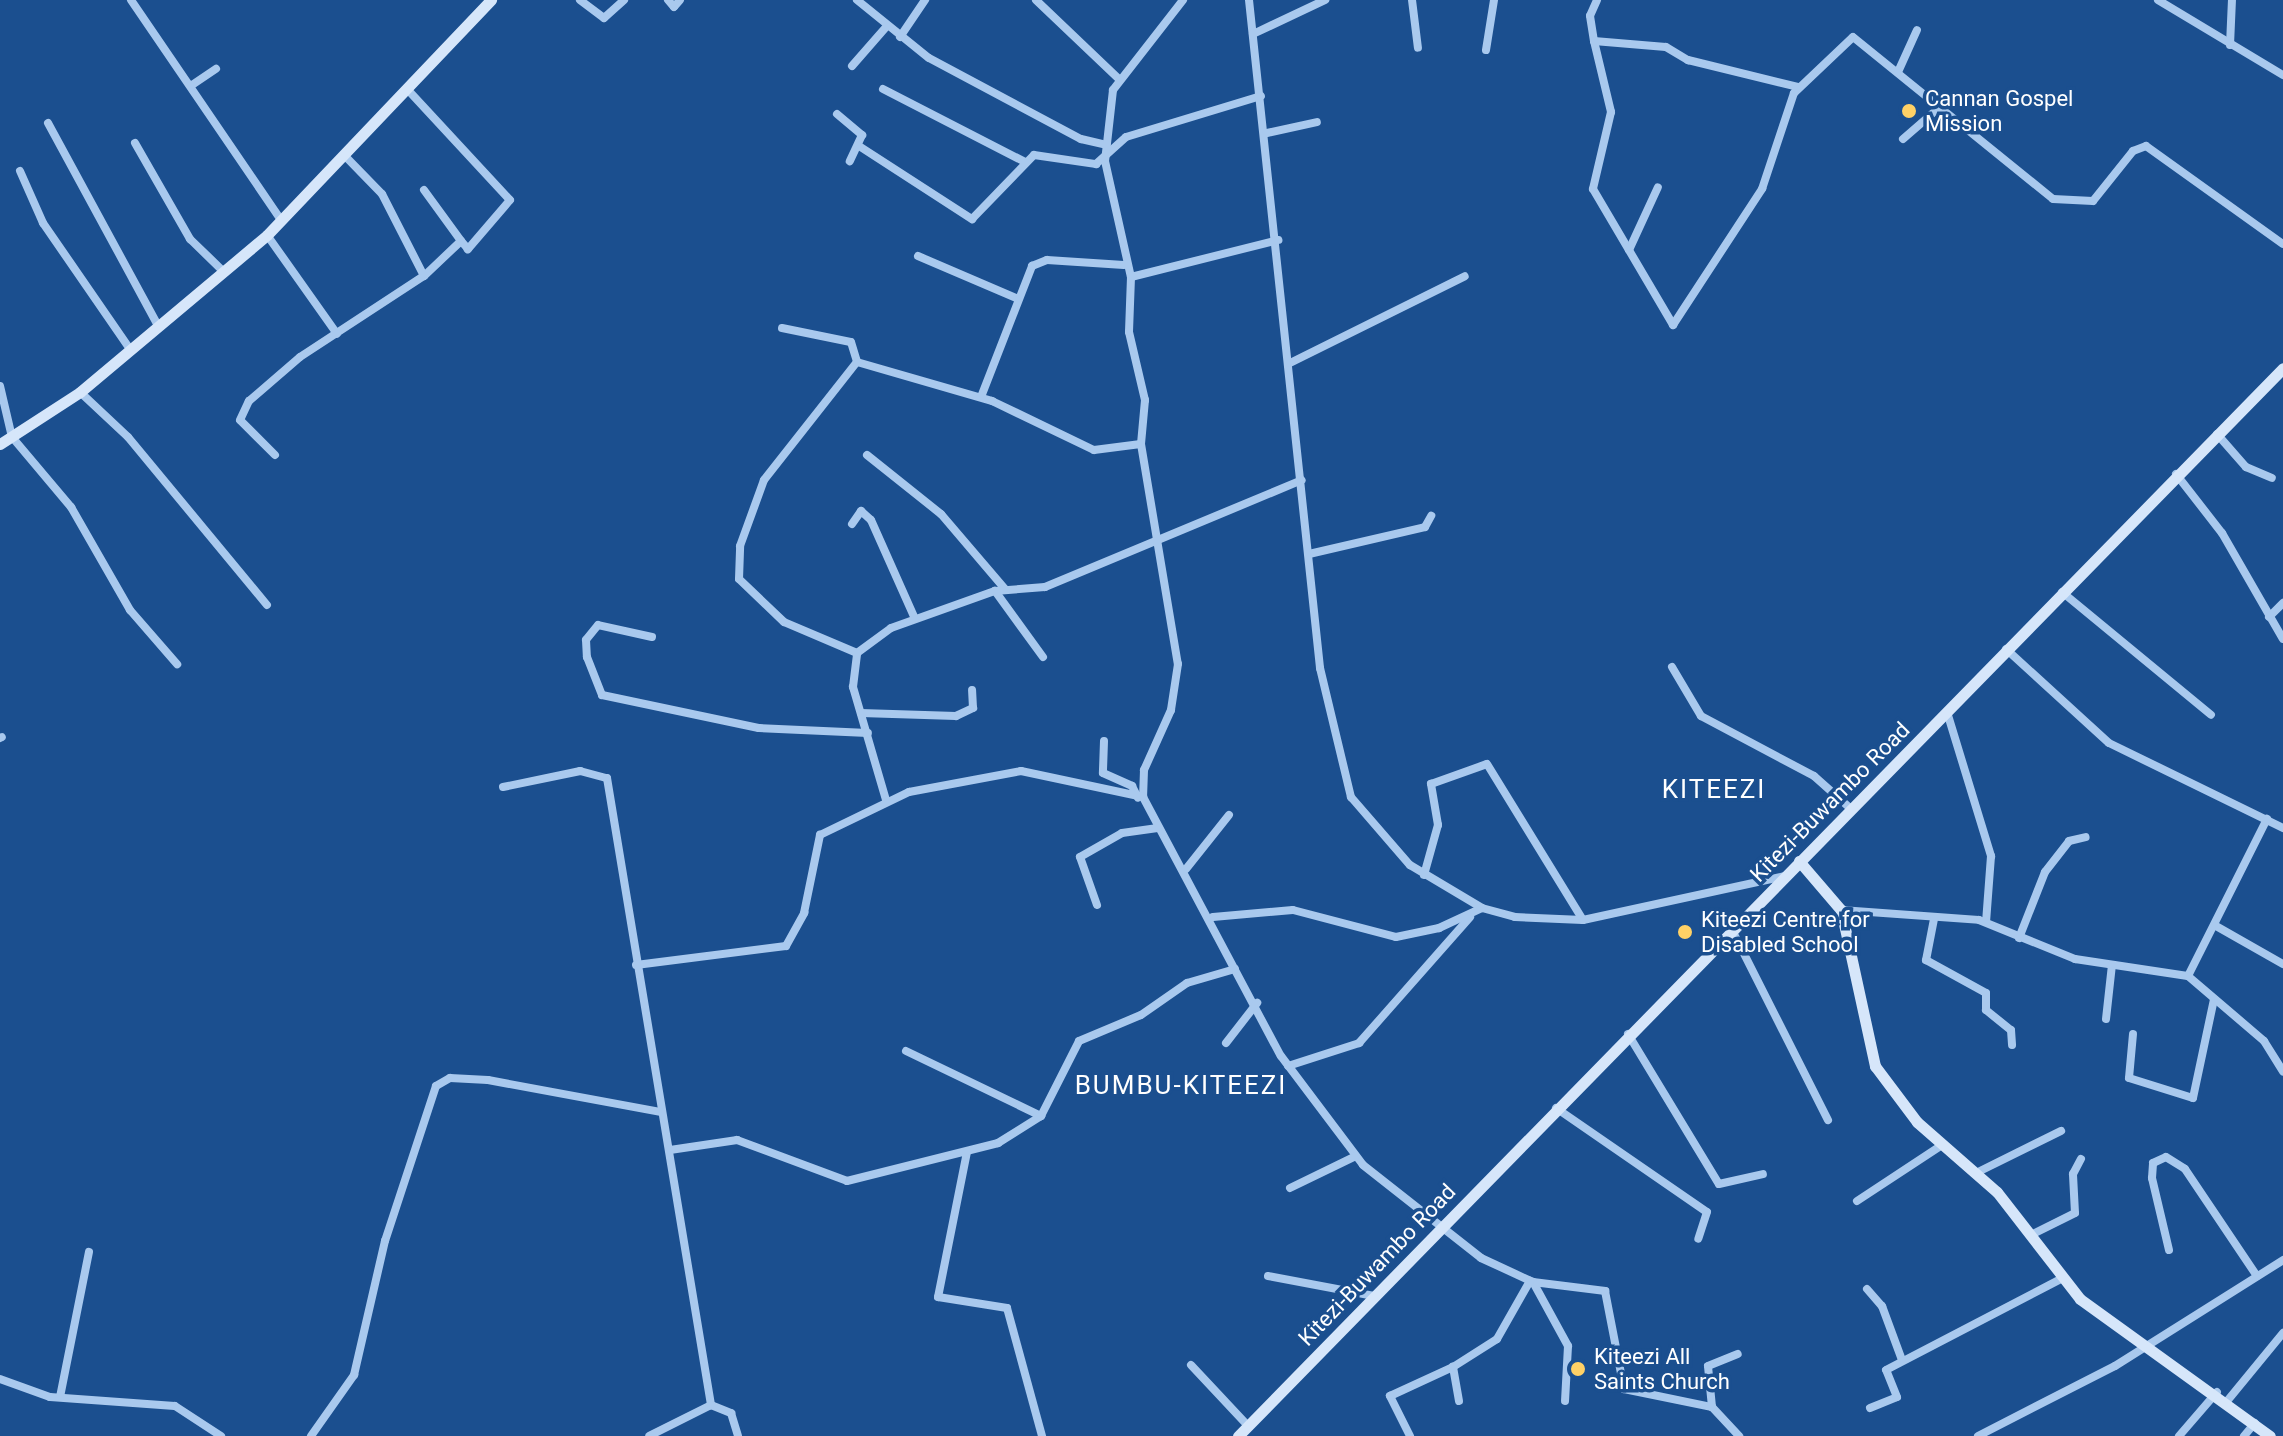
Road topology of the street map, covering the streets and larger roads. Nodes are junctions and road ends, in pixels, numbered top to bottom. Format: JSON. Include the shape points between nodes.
{"nodes":[{"id":1,"x":131,"y":0,"type":"edge"},
{"id":2,"x":491,"y":0,"type":"edge"},
{"id":3,"x":580,"y":0,"type":"edge"},
{"id":4,"x":624,"y":0,"type":"edge"},
{"id":5,"x":668,"y":0,"type":"edge"},
{"id":6,"x":680,"y":0,"type":"edge"},
{"id":7,"x":857,"y":0,"type":"edge"},
{"id":8,"x":925,"y":0,"type":"edge"},
{"id":9,"x":1036,"y":0,"type":"edge"},
{"id":10,"x":1183,"y":0,"type":"edge"},
{"id":11,"x":1249,"y":0,"type":"edge"},
{"id":12,"x":1325,"y":0,"type":"edge"},
{"id":13,"x":1412,"y":0,"type":"edge"},
{"id":14,"x":1494,"y":0,"type":"edge"},
{"id":15,"x":1597,"y":0,"type":"edge"},
{"id":16,"x":2158,"y":0,"type":"edge"},
{"id":17,"x":2232,"y":0,"type":"edge"},
{"id":18,"x":886,"y":27,"type":"junction"},
{"id":19,"x":1917,"y":30,"type":"dead end"},
{"id":20,"x":1253,"y":34,"type":"junction"},
{"id":21,"x":900,"y":37,"type":"junction"},
{"id":22,"x":1594,"y":41,"type":"junction"},
{"id":23,"x":2230,"y":45,"type":"junction"},
{"id":24,"x":1418,"y":48,"type":"dead end"},
{"id":25,"x":1486,"y":50,"type":"dead end"},
{"id":26,"x":852,"y":66,"type":"dead end"},
{"id":27,"x":216,"y":69,"type":"dead end"},
{"id":28,"x":1898,"y":72,"type":"junction"},
{"id":29,"x":2283,"y":75,"type":"edge"},
{"id":30,"x":1119,"y":79,"type":"junction"},
{"id":31,"x":192,"y":85,"type":"junction"},
{"id":32,"x":1798,"y":87,"type":"junction"},
{"id":33,"x":883,"y":89,"type":"dead end"},
{"id":34,"x":408,"y":90,"type":"junction"},
{"id":35,"x":1261,"y":96,"type":"junction"},
{"id":36,"x":1941,"y":106,"type":"junction"},
{"id":37,"x":837,"y":114,"type":"dead end"},
{"id":38,"x":1317,"y":122,"type":"dead end"},
{"id":39,"x":48,"y":123,"type":"dead end"},
{"id":40,"x":1267,"y":133,"type":"junction"},
{"id":41,"x":1903,"y":139,"type":"dead end"},
{"id":42,"x":135,"y":143,"type":"dead end"},
{"id":43,"x":1106,"y":145,"type":"junction"},
{"id":44,"x":859,"y":146,"type":"junction"},
{"id":45,"x":346,"y":157,"type":"junction"},
{"id":46,"x":850,"y":161,"type":"dead end"},
{"id":47,"x":1105,"y":161,"type":"junction"},
{"id":48,"x":1025,"y":162,"type":"junction"},
{"id":49,"x":20,"y":171,"type":"dead end"},
{"id":50,"x":1658,"y":187,"type":"dead end"},
{"id":51,"x":424,"y":190,"type":"dead end"},
{"id":52,"x":282,"y":221,"type":"junction"},
{"id":53,"x":267,"y":235,"type":"junction"},
{"id":54,"x":1278,"y":240,"type":"junction"},
{"id":55,"x":461,"y":241,"type":"junction"},
{"id":56,"x":2283,"y":244,"type":"edge"},
{"id":57,"x":1629,"y":250,"type":"junction"},
{"id":58,"x":918,"y":256,"type":"dead end"},
{"id":59,"x":1124,"y":265,"type":"junction"},
{"id":60,"x":223,"y":271,"type":"junction"},
{"id":61,"x":424,"y":276,"type":"junction"},
{"id":62,"x":1465,"y":276,"type":"dead end"},
{"id":63,"x":1131,"y":277,"type":"junction"},
{"id":64,"x":1016,"y":298,"type":"junction"},
{"id":65,"x":158,"y":326,"type":"junction"},
{"id":66,"x":782,"y":328,"type":"dead end"},
{"id":67,"x":337,"y":334,"type":"junction"},
{"id":68,"x":130,"y":349,"type":"junction"},
{"id":69,"x":857,"y":362,"type":"junction"},
{"id":70,"x":1290,"y":363,"type":"junction"},
{"id":71,"x":2283,"y":368,"type":"edge"},
{"id":72,"x":0,"y":386,"type":"edge"},
{"id":73,"x":80,"y":392,"type":"junction"},
{"id":74,"x":981,"y":397,"type":"junction"},
{"id":75,"x":2217,"y":434,"type":"junction"},
{"id":76,"x":12,"y":437,"type":"junction"},
{"id":77,"x":0,"y":444,"type":"edge"},
{"id":78,"x":1141,"y":444,"type":"junction"},
{"id":79,"x":275,"y":455,"type":"dead end"},
{"id":80,"x":867,"y":455,"type":"dead end"},
{"id":81,"x":2176,"y":474,"type":"junction"},
{"id":82,"x":2272,"y":478,"type":"dead end"},
{"id":83,"x":1302,"y":480,"type":"junction"},
{"id":84,"x":1431,"y":516,"type":"dead end"},
{"id":85,"x":852,"y":524,"type":"dead end"},
{"id":86,"x":1161,"y":540,"type":"junction"},
{"id":87,"x":1309,"y":554,"type":"junction"},
{"id":88,"x":1005,"y":589,"type":"junction"},
{"id":89,"x":995,"y":591,"type":"junction"},
{"id":90,"x":2062,"y":592,"type":"junction"},
{"id":91,"x":2283,"y":603,"type":"edge"},
{"id":92,"x":267,"y":605,"type":"dead end"},
{"id":93,"x":2269,"y":617,"type":"junction"},
{"id":94,"x":915,"y":619,"type":"junction"},
{"id":95,"x":652,"y":637,"type":"dead end"},
{"id":96,"x":2283,"y":639,"type":"edge"},
{"id":97,"x":2006,"y":649,"type":"junction"},
{"id":98,"x":857,"y":653,"type":"junction"},
{"id":99,"x":1043,"y":657,"type":"dead end"},
{"id":100,"x":177,"y":664,"type":"dead end"},
{"id":101,"x":1672,"y":667,"type":"dead end"},
{"id":102,"x":972,"y":690,"type":"dead end"},
{"id":103,"x":1947,"y":712,"type":"junction"},
{"id":104,"x":861,"y":713,"type":"junction"},
{"id":105,"x":2211,"y":715,"type":"dead end"},
{"id":106,"x":868,"y":733,"type":"junction"},
{"id":107,"x":1104,"y":741,"type":"dead end"},
{"id":108,"x":503,"y":787,"type":"dead end"},
{"id":109,"x":1140,"y":798,"type":"junction"},
{"id":110,"x":886,"y":800,"type":"junction"},
{"id":111,"x":1851,"y":809,"type":"junction"},
{"id":112,"x":1229,"y":815,"type":"dead end"},
{"id":113,"x":2267,"y":819,"type":"junction"},
{"id":114,"x":1158,"y":828,"type":"junction"},
{"id":115,"x":2283,"y":828,"type":"edge"},
{"id":116,"x":2086,"y":837,"type":"dead end"},
{"id":117,"x":1799,"y":861,"type":"junction"},
{"id":118,"x":1186,"y":869,"type":"junction"},
{"id":119,"x":1424,"y":875,"type":"junction"},
{"id":120,"x":1785,"y":876,"type":"junction"},
{"id":121,"x":1097,"y":905,"type":"dead end"},
{"id":122,"x":1478,"y":910,"type":"junction"},
{"id":123,"x":1841,"y":910,"type":"junction"},
{"id":124,"x":1213,"y":917,"type":"junction"},
{"id":125,"x":1934,"y":919,"type":"junction"},
{"id":126,"x":1583,"y":920,"type":"junction"},
{"id":127,"x":1986,"y":922,"type":"junction"},
{"id":128,"x":2216,"y":926,"type":"junction"},
{"id":129,"x":1732,"y":930,"type":"junction"},
{"id":130,"x":2019,"y":938,"type":"junction"},
{"id":131,"x":2283,"y":964,"type":"edge"},
{"id":132,"x":636,"y":965,"type":"junction"},
{"id":133,"x":2112,"y":965,"type":"junction"},
{"id":134,"x":1235,"y":969,"type":"junction"},
{"id":135,"x":2188,"y":976,"type":"junction"},
{"id":136,"x":2214,"y":999,"type":"junction"},
{"id":137,"x":1257,"y":1003,"type":"junction"},
{"id":138,"x":2106,"y":1019,"type":"dead end"},
{"id":139,"x":1628,"y":1034,"type":"junction"},
{"id":140,"x":2133,"y":1034,"type":"dead end"},
{"id":141,"x":1226,"y":1043,"type":"dead end"},
{"id":142,"x":2012,"y":1045,"type":"dead end"},
{"id":143,"x":906,"y":1051,"type":"dead end"},
{"id":144,"x":1288,"y":1066,"type":"junction"},
{"id":145,"x":2283,"y":1071,"type":"edge"},
{"id":146,"x":1555,"y":1108,"type":"junction"},
{"id":147,"x":660,"y":1112,"type":"junction"},
{"id":148,"x":1041,"y":1116,"type":"junction"},
{"id":149,"x":1828,"y":1120,"type":"dead end"},
{"id":150,"x":2061,"y":1131,"type":"dead end"},
{"id":151,"x":1939,"y":1147,"type":"junction"},
{"id":152,"x":670,"y":1150,"type":"junction"},
{"id":153,"x":967,"y":1152,"type":"junction"},
{"id":154,"x":1356,"y":1156,"type":"junction"},
{"id":155,"x":2081,"y":1159,"type":"dead end"},
{"id":156,"x":1976,"y":1173,"type":"junction"},
{"id":157,"x":1763,"y":1174,"type":"dead end"},
{"id":158,"x":1290,"y":1188,"type":"dead end"},
{"id":159,"x":1857,"y":1201,"type":"dead end"},
{"id":160,"x":1443,"y":1227,"type":"junction"},
{"id":161,"x":2031,"y":1235,"type":"junction"},
{"id":162,"x":1698,"y":1239,"type":"dead end"},
{"id":163,"x":2169,"y":1250,"type":"dead end"},
{"id":164,"x":89,"y":1252,"type":"dead end"},
{"id":165,"x":2283,"y":1260,"type":"edge"},
{"id":166,"x":1268,"y":1276,"type":"dead end"},
{"id":167,"x":2257,"y":1276,"type":"junction"},
{"id":168,"x":2063,"y":1278,"type":"junction"},
{"id":169,"x":1532,"y":1281,"type":"junction"},
{"id":170,"x":1867,"y":1289,"type":"dead end"},
{"id":171,"x":1374,"y":1296,"type":"junction"},
{"id":172,"x":2283,"y":1333,"type":"edge"},
{"id":173,"x":2150,"y":1345,"type":"junction"},
{"id":174,"x":1738,"y":1354,"type":"dead end"},
{"id":175,"x":1902,"y":1360,"type":"junction"},
{"id":176,"x":1191,"y":1365,"type":"dead end"},
{"id":177,"x":1453,"y":1367,"type":"junction"},
{"id":178,"x":0,"y":1379,"type":"edge"},
{"id":179,"x":2217,"y":1392,"type":"junction"},
{"id":180,"x":60,"y":1397,"type":"junction"},
{"id":181,"x":2228,"y":1400,"type":"junction"},
{"id":182,"x":1459,"y":1401,"type":"dead end"},
{"id":183,"x":1565,"y":1401,"type":"dead end"},
{"id":184,"x":711,"y":1405,"type":"junction"},
{"id":185,"x":1712,"y":1407,"type":"junction"},
{"id":186,"x":1870,"y":1408,"type":"dead end"},
{"id":187,"x":2255,"y":1423,"type":"junction"},
{"id":188,"x":1249,"y":1427,"type":"junction"},
{"id":189,"x":221,"y":1436,"type":"edge"},
{"id":190,"x":311,"y":1436,"type":"edge"},
{"id":191,"x":649,"y":1436,"type":"edge"},
{"id":192,"x":738,"y":1436,"type":"edge"},
{"id":193,"x":1042,"y":1436,"type":"edge"},
{"id":194,"x":1238,"y":1436,"type":"edge"},
{"id":195,"x":1410,"y":1436,"type":"edge"},
{"id":196,"x":1739,"y":1436,"type":"edge"},
{"id":197,"x":1978,"y":1436,"type":"edge"},
{"id":198,"x":2179,"y":1436,"type":"edge"},
{"id":199,"x":2244,"y":1436,"type":"edge"},
{"id":200,"x":2270,"y":1436,"type":"edge"}],
"edges":[{"from":1,"to":31,"type":"street"},
{"from":2,"to":34,"type":"street"},
{"from":3,"to":4,"type":"street","via":[[604,18]]},
{"from":5,"to":6,"type":"street","via":[[674,7]]},
{"from":7,"to":18,"type":"street"},
{"from":8,"to":21,"type":"street"},
{"from":9,"to":30,"type":"street"},
{"from":10,"to":30,"type":"street"},
{"from":11,"to":20,"type":"street"},
{"from":12,"to":20,"type":"street"},
{"from":13,"to":24,"type":"street"},
{"from":14,"to":25,"type":"street"},
{"from":15,"to":22,"type":"street","via":[[1590,16]]},
{"from":16,"to":23,"type":"street"},
{"from":17,"to":23,"type":"street"},
{"from":18,"to":21,"type":"street"},
{"from":18,"to":26,"type":"street"},
{"from":19,"to":28,"type":"street"},
{"from":20,"to":35,"type":"street"},
{"from":21,"to":43,"type":"street","via":[[1069,133]]},
{"from":22,"to":32,"type":"street","via":[[1666,47],[1688,60]]},
{"from":22,"to":57,"type":"street","via":[[1611,112],[1593,189]]},
{"from":23,"to":29,"type":"street"},
{"from":27,"to":31,"type":"street"},
{"from":28,"to":32,"type":"street","via":[[1849,37]]},
{"from":28,"to":36,"type":"street"},
{"from":30,"to":43,"type":"street"},
{"from":31,"to":52,"type":"street"},
{"from":32,"to":57,"type":"street","via":[[1762,189],[1673,325]]},
{"from":33,"to":48,"type":"street"},
{"from":34,"to":45,"type":"street"},
{"from":34,"to":55,"type":"street","via":[[510,200],[468,249]]},
{"from":35,"to":40,"type":"street"},
{"from":35,"to":47,"type":"street","via":[[1126,137]]},
{"from":36,"to":41,"type":"street"},
{"from":36,"to":56,"type":"street","via":[[2053,199],[2093,201],[2133,151],[2146,146]]},
{"from":37,"to":44,"type":"street","via":[[860,131]]},
{"from":38,"to":40,"type":"street"},
{"from":39,"to":65,"type":"street"},
{"from":40,"to":54,"type":"street"},
{"from":42,"to":60,"type":"street","via":[[190,239]]},
{"from":43,"to":47,"type":"street"},
{"from":44,"to":46,"type":"street"},
{"from":44,"to":48,"type":"street","via":[[972,219]]},
{"from":45,"to":52,"type":"street"},
{"from":45,"to":61,"type":"street","via":[[382,194]]},
{"from":47,"to":48,"type":"street","via":[[1078,164],[1038,154]]},
{"from":47,"to":59,"type":"street"},
{"from":49,"to":68,"type":"street","via":[[43,223]]},
{"from":50,"to":57,"type":"street"},
{"from":51,"to":55,"type":"street"},
{"from":52,"to":53,"type":"street"},
{"from":53,"to":60,"type":"street"},
{"from":53,"to":67,"type":"street"},
{"from":54,"to":63,"type":"street"},
{"from":54,"to":70,"type":"street"},
{"from":55,"to":61,"type":"street"},
{"from":58,"to":64,"type":"street"},
{"from":59,"to":63,"type":"street"},
{"from":59,"to":64,"type":"street","via":[[1038,262]]},
{"from":60,"to":65,"type":"street"},
{"from":61,"to":67,"type":"street"},
{"from":62,"to":70,"type":"street"},
{"from":63,"to":78,"type":"street","via":[[1129,332],[1145,400]]},
{"from":64,"to":74,"type":"street"},
{"from":65,"to":68,"type":"street"},
{"from":66,"to":69,"type":"street","via":[[851,342]]},
{"from":67,"to":79,"type":"street","via":[[276,376],[239,415]]},
{"from":68,"to":73,"type":"street"},
{"from":69,"to":74,"type":"street"},
{"from":69,"to":98,"type":"street","via":[[764,480],[740,546],[739,573],[749,594],[784,622]]},
{"from":70,"to":83,"type":"street"},
{"from":71,"to":75,"type":"street","name":"Kitezi-Buwambo Road"},
{"from":72,"to":76,"type":"street"},
{"from":73,"to":76,"type":"street"},
{"from":73,"to":92,"type":"street","via":[[128,437]]},
{"from":74,"to":78,"type":"street","via":[[1062,428],[1094,450]]},
{"from":75,"to":81,"type":"street","name":"Kitezi-Buwambo Road"},
{"from":75,"to":82,"type":"street","via":[[2246,467]]},
{"from":76,"to":77,"type":"street"},
{"from":76,"to":100,"type":"street","via":[[71,507],[130,610]]},
{"from":78,"to":86,"type":"street"},
{"from":80,"to":88,"type":"street","via":[[941,514]]},
{"from":81,"to":90,"type":"street","name":"Kitezi-Buwambo Road"},
{"from":81,"to":93,"type":"street","via":[[2222,533]]},
{"from":83,"to":86,"type":"street"},
{"from":83,"to":87,"type":"street"},
{"from":84,"to":87,"type":"street","via":[[1425,527]]},
{"from":85,"to":94,"type":"street","via":[[861,511],[871,520]]},
{"from":86,"to":88,"type":"street","via":[[1142,541],[1045,587]]},
{"from":86,"to":109,"type":"street","via":[[1178,677],[1144,770]]},
{"from":87,"to":119,"type":"street","via":[[1339,765],[1365,819]]},
{"from":88,"to":89,"type":"street"},
{"from":89,"to":94,"type":"street"},
{"from":89,"to":99,"type":"street"},
{"from":90,"to":97,"type":"street","name":"Kitezi-Buwambo Road"},
{"from":90,"to":105,"type":"street"},
{"from":91,"to":93,"type":"street"},
{"from":93,"to":96,"type":"street"},
{"from":94,"to":98,"type":"street"},
{"from":95,"to":106,"type":"street","via":[[598,625],[586,640],[602,695],[759,728],[837,737]]},
{"from":97,"to":103,"type":"street","name":"Kitezi-Buwambo Road"},
{"from":97,"to":113,"type":"street","via":[[2109,743]]},
{"from":98,"to":104,"type":"street","via":[[852,677]]},
{"from":101,"to":111,"type":"street","via":[[1701,716],[1814,776]]},
{"from":102,"to":104,"type":"street","via":[[973,708],[956,716]]},
{"from":103,"to":111,"type":"street","name":"Kitezi-Buwambo Road"},
{"from":103,"to":127,"type":"street","via":[[1991,856]]},
{"from":104,"to":106,"type":"street"},
{"from":106,"to":110,"type":"street"},
{"from":107,"to":109,"type":"street","via":[[1103,773],[1132,786]]},
{"from":108,"to":132,"type":"street","via":[[580,771],[606,775]]},
{"from":109,"to":110,"type":"street","via":[[1021,771]]},
{"from":109,"to":114,"type":"street"},
{"from":110,"to":132,"type":"street","via":[[820,835],[804,913],[786,946]]},
{"from":111,"to":117,"type":"street","name":"Kitezi-Buwambo Road"},
{"from":112,"to":118,"type":"street"},
{"from":113,"to":115,"type":"street"},
{"from":113,"to":128,"type":"street"},
{"from":114,"to":118,"type":"street"},
{"from":114,"to":121,"type":"street","via":[[1122,833],[1080,857]]},
{"from":116,"to":130,"type":"street","via":[[2069,841],[2045,872]]},
{"from":117,"to":120,"type":"street","name":"Kitezi-Buwambo Road"},
{"from":117,"to":123,"type":"street"},
{"from":118,"to":124,"type":"street"},
{"from":119,"to":122,"type":"street"},
{"from":119,"to":126,"type":"street","via":[[1438,825],[1431,784],[1487,764]]},
{"from":120,"to":126,"type":"street"},
{"from":120,"to":129,"type":"street","name":"Kitezi-Buwambo Road"},
{"from":122,"to":124,"type":"street","via":[[1396,937],[1293,910]]},
{"from":122,"to":126,"type":"street","via":[[1544,922]]},
{"from":122,"to":144,"type":"street","via":[[1359,1043]]},
{"from":123,"to":125,"type":"street"},
{"from":123,"to":151,"type":"street","via":[[1875,1066]]},
{"from":124,"to":134,"type":"street"},
{"from":125,"to":127,"type":"street"},
{"from":125,"to":142,"type":"street","via":[[1926,960],[1986,993],[1986,1010],[2011,1030]]},
{"from":127,"to":130,"type":"street"},
{"from":128,"to":131,"type":"street"},
{"from":128,"to":135,"type":"street"},
{"from":129,"to":139,"type":"street","name":"Kitezi-Buwambo Road"},
{"from":129,"to":149,"type":"street"},
{"from":130,"to":133,"type":"street"},
{"from":132,"to":147,"type":"street"},
{"from":133,"to":135,"type":"street"},
{"from":133,"to":138,"type":"street"},
{"from":134,"to":137,"type":"street"},
{"from":134,"to":148,"type":"street","via":[[1187,983],[1141,1015],[1079,1041]]},
{"from":135,"to":136,"type":"street"},
{"from":136,"to":140,"type":"street","via":[[2193,1098],[2129,1078]]},
{"from":136,"to":145,"type":"street","via":[[2264,1041]]},
{"from":137,"to":141,"type":"street"},
{"from":137,"to":144,"type":"street"},
{"from":139,"to":146,"type":"street","name":"Kitezi-Buwambo Road"},
{"from":139,"to":157,"type":"street","via":[[1719,1184]]},
{"from":143,"to":148,"type":"street"},
{"from":144,"to":154,"type":"street"},
{"from":146,"to":160,"type":"street","name":"Kitezi-Buwambo Road"},
{"from":146,"to":162,"type":"street","via":[[1707,1212]]},
{"from":147,"to":152,"type":"street"},
{"from":147,"to":190,"type":"street","via":[[488,1080],[450,1078],[436,1086],[385,1241],[354,1375]]},
{"from":148,"to":153,"type":"street","via":[[1010,1139]]},
{"from":150,"to":156,"type":"street"},
{"from":151,"to":156,"type":"street"},
{"from":151,"to":159,"type":"street"},
{"from":152,"to":153,"type":"street","via":[[737,1140],[847,1181]]},
{"from":152,"to":184,"type":"street"},
{"from":153,"to":193,"type":"street","via":[[938,1297],[1007,1308]]},
{"from":154,"to":158,"type":"street"},
{"from":154,"to":160,"type":"street"},
{"from":155,"to":161,"type":"street","via":[[2073,1174],[2075,1213]]},
{"from":156,"to":161,"type":"street"},
{"from":160,"to":169,"type":"street","via":[[1449,1238]]},
{"from":160,"to":171,"type":"street","name":"Kitezi-Buwambo Road"},
{"from":161,"to":168,"type":"street"},
{"from":163,"to":167,"type":"street","via":[[2152,1178],[2153,1163],[2166,1157],[2185,1169]]},
{"from":164,"to":180,"type":"street"},
{"from":165,"to":167,"type":"street"},
{"from":166,"to":171,"type":"street"},
{"from":167,"to":173,"type":"street"},
{"from":168,"to":173,"type":"street","via":[[2089,1306]]},
{"from":168,"to":175,"type":"street"},
{"from":169,"to":177,"type":"street","via":[[1497,1339]]},
{"from":169,"to":183,"type":"street","via":[[1568,1346]]},
{"from":169,"to":185,"type":"street","via":[[1605,1291],[1624,1389]]},
{"from":170,"to":175,"type":"street","via":[[1882,1306]]},
{"from":171,"to":188,"type":"street","name":"Kitezi-Buwambo Road"},
{"from":172,"to":181,"type":"street"},
{"from":173,"to":179,"type":"street"},
{"from":173,"to":197,"type":"street"},
{"from":174,"to":185,"type":"street","via":[[1708,1366]]},
{"from":175,"to":186,"type":"street","via":[[1885,1372],[1895,1399]]},
{"from":176,"to":188,"type":"street"},
{"from":177,"to":182,"type":"street"},
{"from":177,"to":195,"type":"street","via":[[1390,1396]]},
{"from":178,"to":180,"type":"street"},
{"from":179,"to":181,"type":"street"},
{"from":179,"to":198,"type":"street"},
{"from":180,"to":189,"type":"street","via":[[175,1406]]},
{"from":181,"to":187,"type":"street"},
{"from":184,"to":191,"type":"street"},
{"from":184,"to":192,"type":"street","via":[[731,1413]]},
{"from":185,"to":196,"type":"street"},
{"from":187,"to":199,"type":"street"},
{"from":187,"to":200,"type":"street"},
{"from":188,"to":194,"type":"street","name":"Kitezi-Buwambo Road"}]}
